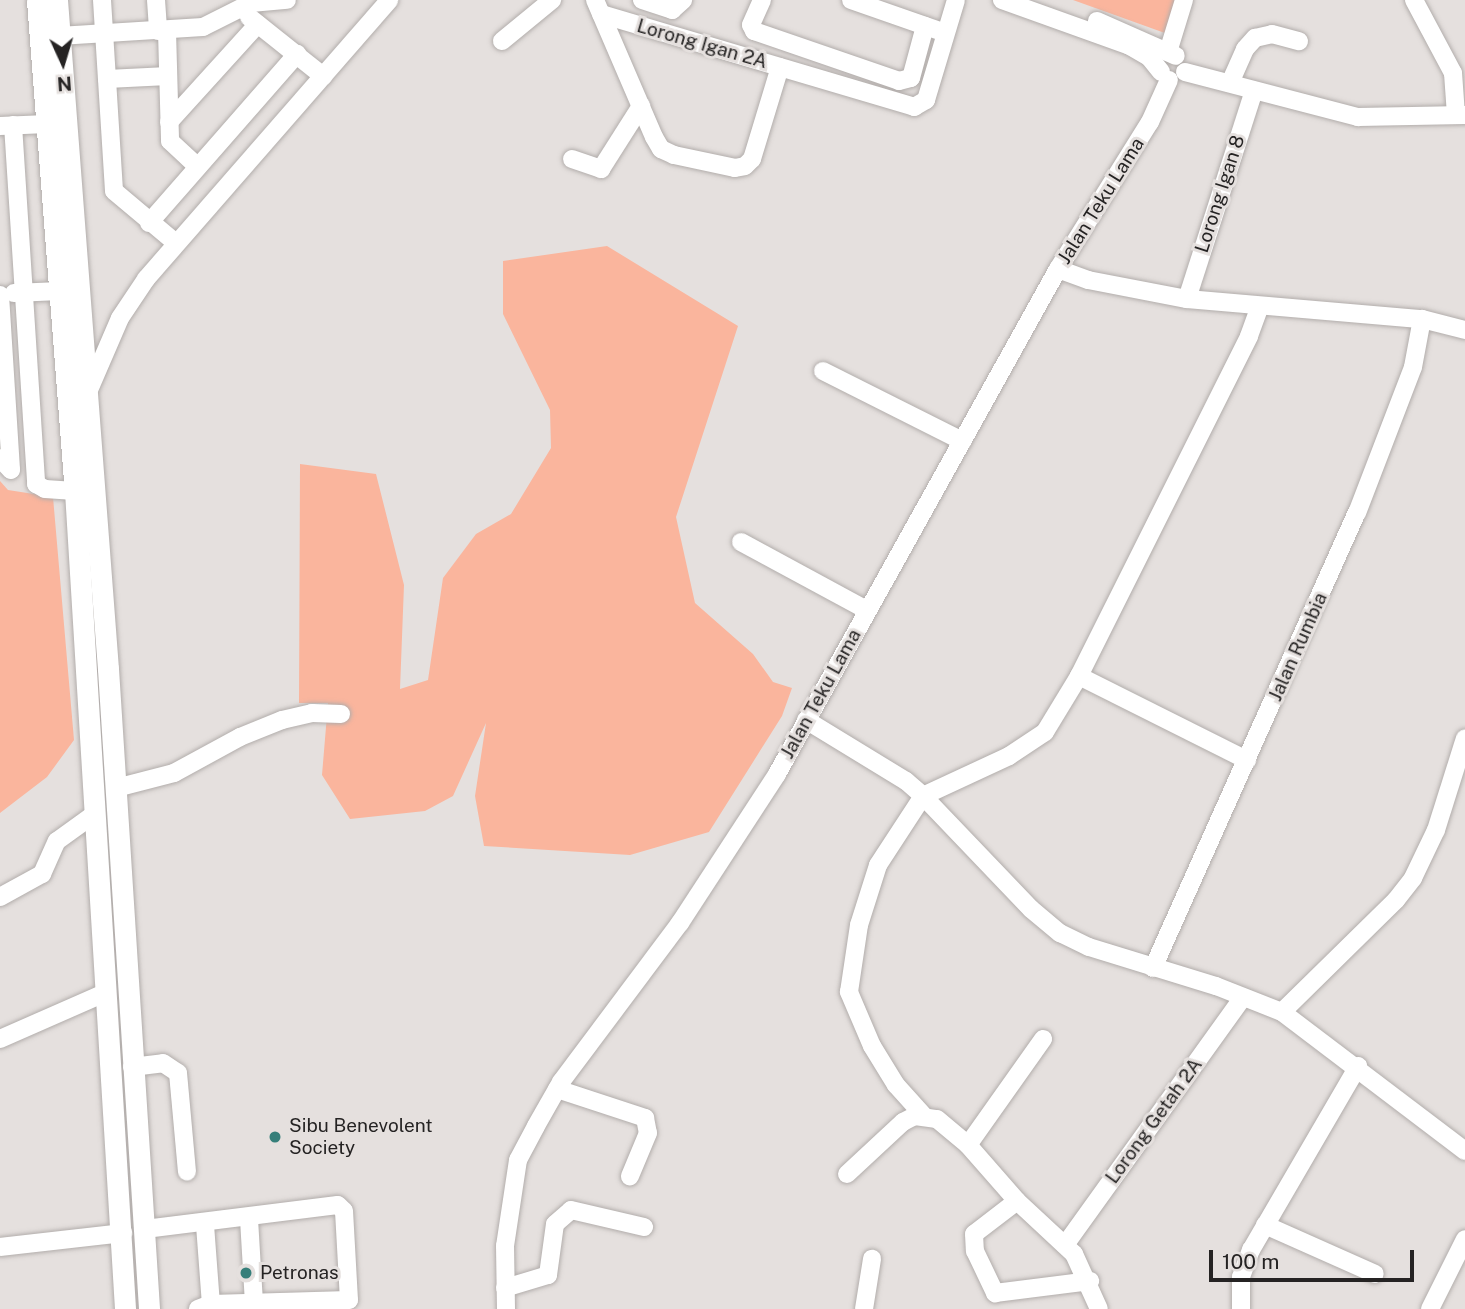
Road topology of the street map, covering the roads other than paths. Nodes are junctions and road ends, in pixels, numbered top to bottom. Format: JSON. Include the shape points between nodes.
{"nodes":[{"id":1,"x":37,"y":0,"type":"edge"},
{"id":2,"x":57,"y":0,"type":"edge"},
{"id":3,"x":102,"y":0,"type":"edge"},
{"id":4,"x":156,"y":0,"type":"edge"},
{"id":5,"x":287,"y":0,"type":"edge"},
{"id":6,"x":389,"y":0,"type":"edge"},
{"id":7,"x":552,"y":0,"type":"edge"},
{"id":8,"x":642,"y":0,"type":"edge"},
{"id":9,"x":683,"y":0,"type":"edge"},
{"id":10,"x":762,"y":0,"type":"edge"},
{"id":11,"x":851,"y":0,"type":"edge"},
{"id":12,"x":956,"y":0,"type":"edge"},
{"id":13,"x":1002,"y":0,"type":"edge"},
{"id":14,"x":1038,"y":0,"type":"edge"},
{"id":15,"x":1184,"y":0,"type":"edge"},
{"id":16,"x":1414,"y":0,"type":"edge"},
{"id":17,"x":236,"y":6,"type":"edge"},
{"id":18,"x":598,"y":7,"type":"edge"},
{"id":19,"x":258,"y":23,"type":"junction"},
{"id":20,"x":925,"y":26,"type":"junction"},
{"id":21,"x":163,"y":31,"type":"junction"},
{"id":22,"x":105,"y":34,"type":"junction"},
{"id":23,"x":946,"y":34,"type":"junction"},
{"id":24,"x":59,"y":36,"type":"junction"},
{"id":25,"x":502,"y":41,"type":"dead end"},
{"id":26,"x":1299,"y":41,"type":"dead end"},
{"id":27,"x":811,"y":49,"type":"junction"},
{"id":28,"x":297,"y":54,"type":"junction"},
{"id":29,"x":1172,"y":66,"type":"junction"},
{"id":30,"x":780,"y":67,"type":"junction"},
{"id":31,"x":804,"y":74,"type":"junction"},
{"id":32,"x":167,"y":76,"type":"junction"},
{"id":33,"x":323,"y":76,"type":"junction"},
{"id":34,"x":107,"y":79,"type":"junction"},
{"id":35,"x":1230,"y":83,"type":"junction"},
{"id":36,"x":1254,"y":90,"type":"junction"},
{"id":37,"x":640,"y":106,"type":"junction"},
{"id":38,"x":1461,"y":115,"type":"edge"},
{"id":39,"x":169,"y":122,"type":"junction"},
{"id":40,"x":47,"y":124,"type":"junction"},
{"id":41,"x":6,"y":126,"type":"edge"},
{"id":42,"x":572,"y":159,"type":"dead end"},
{"id":43,"x":198,"y":167,"type":"junction"},
{"id":44,"x":149,"y":223,"type":"junction"},
{"id":45,"x":176,"y":243,"type":"junction"},
{"id":46,"x":1058,"y":269,"type":"junction"},
{"id":47,"x":60,"y":291,"type":"junction"},
{"id":48,"x":24,"y":292,"type":"junction"},
{"id":49,"x":0,"y":294,"type":"edge"},
{"id":50,"x":1187,"y":299,"type":"junction"},
{"id":51,"x":1259,"y":308,"type":"junction"},
{"id":52,"x":1422,"y":319,"type":"junction"},
{"id":53,"x":1465,"y":330,"type":"edge"},
{"id":54,"x":823,"y":371,"type":"dead end"},
{"id":55,"x":86,"y":418,"type":"junction"},
{"id":56,"x":962,"y":441,"type":"junction"},
{"id":57,"x":5,"y":464,"type":"edge"},
{"id":58,"x":36,"y":484,"type":"junction"},
{"id":59,"x":75,"y":491,"type":"junction"},
{"id":60,"x":741,"y":542,"type":"dead end"},
{"id":61,"x":867,"y":610,"type":"junction"},
{"id":62,"x":1079,"y":676,"type":"junction"},
{"id":63,"x":341,"y":714,"type":"dead end"},
{"id":64,"x":806,"y":720,"type":"junction"},
{"id":65,"x":1465,"y":737,"type":"edge"},
{"id":66,"x":1247,"y":760,"type":"junction"},
{"id":67,"x":116,"y":788,"type":"junction"},
{"id":68,"x":923,"y":796,"type":"junction"},
{"id":69,"x":93,"y":815,"type":"junction"},
{"id":70,"x":0,"y":898,"type":"edge"},
{"id":71,"x":1153,"y":968,"type":"junction"},
{"id":72,"x":105,"y":993,"type":"junction"},
{"id":73,"x":1243,"y":997,"type":"junction"},
{"id":74,"x":1282,"y":1012,"type":"junction"},
{"id":75,"x":0,"y":1038,"type":"edge"},
{"id":76,"x":1043,"y":1039,"type":"dead end"},
{"id":77,"x":1358,"y":1066,"type":"junction"},
{"id":78,"x":132,"y":1067,"type":"junction"},
{"id":79,"x":557,"y":1089,"type":"junction"},
{"id":80,"x":925,"y":1116,"type":"junction"},
{"id":81,"x":968,"y":1144,"type":"junction"},
{"id":82,"x":1465,"y":1151,"type":"edge"},
{"id":83,"x":187,"y":1172,"type":"dead end"},
{"id":84,"x":847,"y":1174,"type":"dead end"},
{"id":85,"x":630,"y":1176,"type":"dead end"},
{"id":86,"x":1017,"y":1200,"type":"junction"},
{"id":87,"x":248,"y":1219,"type":"junction"},
{"id":88,"x":205,"y":1225,"type":"junction"},
{"id":89,"x":1265,"y":1225,"type":"junction"},
{"id":90,"x":644,"y":1227,"type":"dead end"},
{"id":91,"x":145,"y":1229,"type":"junction"},
{"id":92,"x":123,"y":1233,"type":"junction"},
{"id":93,"x":1465,"y":1239,"type":"edge"},
{"id":94,"x":1065,"y":1245,"type":"junction"},
{"id":95,"x":0,"y":1247,"type":"edge"},
{"id":96,"x":872,"y":1259,"type":"dead end"},
{"id":97,"x":1460,"y":1259,"type":"edge"},
{"id":98,"x":1375,"y":1274,"type":"dead end"},
{"id":99,"x":1090,"y":1281,"type":"junction"},
{"id":100,"x":505,"y":1288,"type":"junction"},
{"id":101,"x":254,"y":1303,"type":"junction"},
{"id":102,"x":204,"y":1307,"type":"edge"},
{"id":103,"x":125,"y":1309,"type":"edge"},
{"id":104,"x":149,"y":1309,"type":"edge"},
{"id":105,"x":506,"y":1309,"type":"edge"},
{"id":106,"x":864,"y":1309,"type":"edge"},
{"id":107,"x":1099,"y":1309,"type":"edge"},
{"id":108,"x":1241,"y":1309,"type":"edge"},
{"id":109,"x":1430,"y":1309,"type":"edge"}],
"edges":[{"from":1,"to":40,"type":"main road"},
{"from":2,"to":24,"type":"main road"},
{"from":3,"to":22,"type":"street"},
{"from":4,"to":21,"type":"street"},
{"from":5,"to":17,"type":"street"},
{"from":6,"to":33,"type":"street"},
{"from":7,"to":25,"type":"street"},
{"from":8,"to":9,"type":"street","via":[[672,10]]},
{"from":10,"to":27,"type":"street","via":[[751,25],[754,31]]},
{"from":11,"to":20,"type":"street"},
{"from":12,"to":23,"type":"street"},
{"from":13,"to":29,"type":"street","via":[[1128,45]]},
{"from":14,"to":29,"type":"street","via":[[1133,34]]},
{"from":15,"to":29,"type":"street","name":"Jalan Teku Lama"},
{"from":16,"to":38,"type":"street","via":[[1452,73]]},
{"from":17,"to":19,"type":"street"},
{"from":17,"to":21,"type":"street","via":[[203,27]]},
{"from":18,"to":30,"type":"street","name":"Lorong Igan 2A"},
{"from":18,"to":37,"type":"street"},
{"from":19,"to":28,"type":"street"},
{"from":19,"to":39,"type":"street"},
{"from":20,"to":23,"type":"street"},
{"from":20,"to":27,"type":"street","via":[[906,82]]},
{"from":21,"to":22,"type":"street"},
{"from":21,"to":32,"type":"street"},
{"from":22,"to":24,"type":"street"},
{"from":22,"to":34,"type":"street"},
{"from":23,"to":31,"type":"street","name":"Lorong Igan 2A","via":[[926,100],[919,107]]},
{"from":24,"to":55,"type":"main road"},
{"from":26,"to":35,"type":"street","via":[[1272,34],[1255,38]]},
{"from":27,"to":31,"type":"street"},
{"from":28,"to":33,"type":"street"},
{"from":28,"to":43,"type":"street"},
{"from":29,"to":35,"type":"street"},
{"from":29,"to":46,"type":"street","name":"Jalan Teku Lama","via":[[1150,122]]},
{"from":30,"to":31,"type":"street","name":"Lorong Igan 2A"},
{"from":30,"to":37,"type":"street","via":[[752,159],[745,166],[735,168],[661,149]]},
{"from":32,"to":34,"type":"street"},
{"from":32,"to":39,"type":"street"},
{"from":33,"to":45,"type":"street"},
{"from":34,"to":44,"type":"street","via":[[113,183],[119,197]]},
{"from":35,"to":36,"type":"street"},
{"from":36,"to":38,"type":"street","via":[[1377,120]]},
{"from":36,"to":50,"type":"street","name":"Lorong Igan 8"},
{"from":37,"to":42,"type":"street","via":[[601,169]]},
{"from":39,"to":43,"type":"street","via":[[172,146]]},
{"from":40,"to":41,"type":"street"},
{"from":40,"to":47,"type":"main road"},
{"from":41,"to":48,"type":"street"},
{"from":43,"to":44,"type":"street"},
{"from":44,"to":45,"type":"street"},
{"from":45,"to":55,"type":"street","via":[[120,318],[90,381]]},
{"from":46,"to":50,"type":"street","via":[[1088,280]]},
{"from":46,"to":56,"type":"street","name":"Jalan Teku Lama"},
{"from":47,"to":48,"type":"street"},
{"from":47,"to":59,"type":"main road"},
{"from":48,"to":49,"type":"street"},
{"from":48,"to":58,"type":"street"},
{"from":49,"to":57,"type":"street"},
{"from":50,"to":51,"type":"street"},
{"from":51,"to":52,"type":"street"},
{"from":51,"to":62,"type":"street"},
{"from":52,"to":53,"type":"street"},
{"from":52,"to":66,"type":"street","name":"Jalan Rumbia","via":[[1413,367],[1357,513]]},
{"from":54,"to":56,"type":"street"},
{"from":55,"to":67,"type":"main road"},
{"from":56,"to":61,"type":"street","name":"Jalan Teku Lama"},
{"from":57,"to":58,"type":"street"},
{"from":58,"to":59,"type":"street"},
{"from":59,"to":69,"type":"main road"},
{"from":60,"to":61,"type":"street"},
{"from":61,"to":64,"type":"street","name":"Jalan Teku Lama"},
{"from":62,"to":66,"type":"street"},
{"from":62,"to":68,"type":"street","via":[[1037,738]]},
{"from":63,"to":67,"type":"street","via":[[312,713],[282,720],[174,773]]},
{"from":64,"to":68,"type":"street"},
{"from":64,"to":79,"type":"street","name":"Jalan Teku Lama","via":[[777,774],[680,923]]},
{"from":65,"to":74,"type":"street","via":[[1436,830],[1413,878]]},
{"from":66,"to":71,"type":"street","name":"Jalan Rumbia"},
{"from":67,"to":78,"type":"main road"},
{"from":68,"to":71,"type":"street","via":[[1031,909],[1060,933]]},
{"from":68,"to":80,"type":"street","via":[[878,865],[859,925],[849,992],[872,1046],[896,1085]]},
{"from":69,"to":70,"type":"street","via":[[57,841],[42,874]]},
{"from":69,"to":72,"type":"main road"},
{"from":71,"to":73,"type":"street"},
{"from":72,"to":75,"type":"street"},
{"from":72,"to":92,"type":"main road"},
{"from":73,"to":74,"type":"street"},
{"from":73,"to":94,"type":"street","name":"Lorong Getah 2A"},
{"from":74,"to":77,"type":"street"},
{"from":76,"to":81,"type":"street"},
{"from":77,"to":82,"type":"street"},
{"from":77,"to":89,"type":"street"},
{"from":78,"to":83,"type":"street","via":[[163,1063],[178,1073]]},
{"from":78,"to":91,"type":"main road"},
{"from":79,"to":85,"type":"street","via":[[645,1118],[648,1133]]},
{"from":79,"to":100,"type":"street","name":"Jalan Teku Lama","via":[[518,1160],[505,1246]]},
{"from":80,"to":81,"type":"street","via":[[937,1119]]},
{"from":80,"to":84,"type":"street","via":[[892,1128]]},
{"from":81,"to":86,"type":"street"},
{"from":86,"to":94,"type":"street"},
{"from":86,"to":99,"type":"street","via":[[974,1234],[975,1251],[995,1293]]},
{"from":87,"to":88,"type":"street"},
{"from":87,"to":101,"type":"street"},
{"from":87,"to":101,"type":"street","via":[[341,1207],[350,1297],[345,1302]]},
{"from":88,"to":91,"type":"street"},
{"from":88,"to":102,"type":"street"},
{"from":89,"to":98,"type":"street"},
{"from":89,"to":108,"type":"street","via":[[1241,1277]]},
{"from":90,"to":100,"type":"street","via":[[571,1210],[555,1224],[548,1275]]},
{"from":91,"to":104,"type":"main road"},
{"from":92,"to":95,"type":"street"},
{"from":92,"to":103,"type":"main road"},
{"from":93,"to":97,"type":"street"},
{"from":94,"to":99,"type":"street"},
{"from":96,"to":106,"type":"street"},
{"from":97,"to":109,"type":"street"},
{"from":99,"to":107,"type":"street"},
{"from":100,"to":105,"type":"street","name":"Jalan Teku Lama"},
{"from":101,"to":102,"type":"street"}]}
